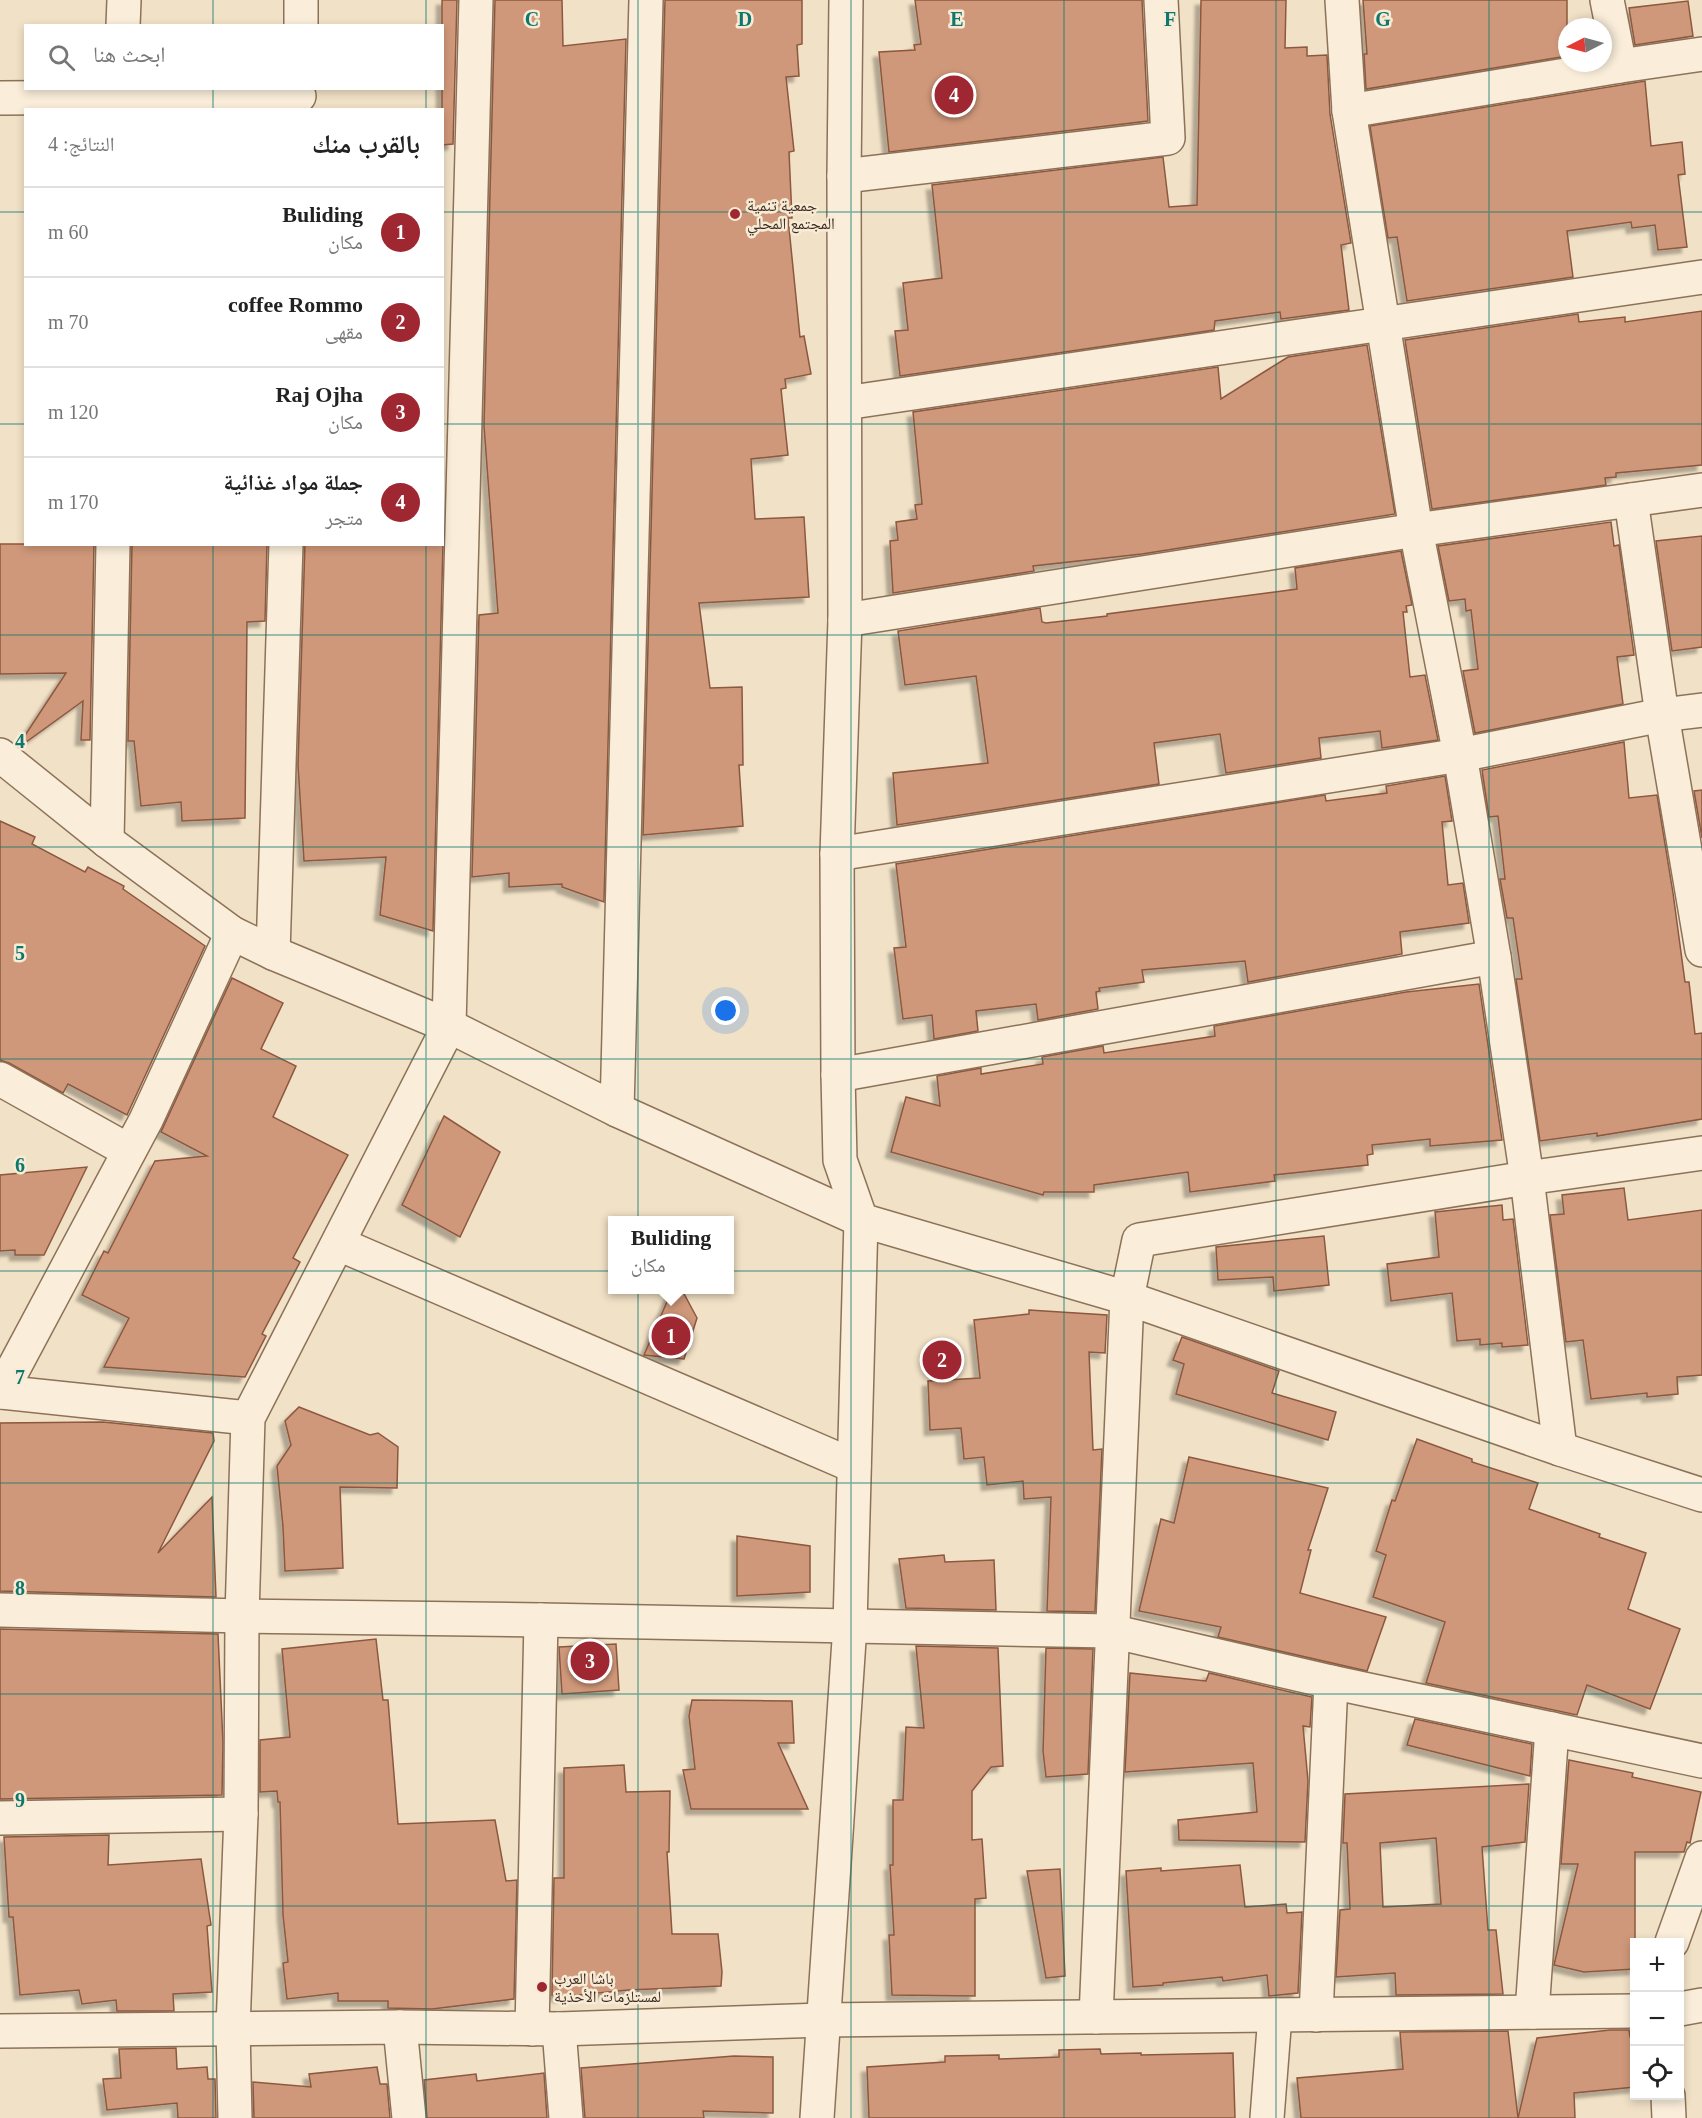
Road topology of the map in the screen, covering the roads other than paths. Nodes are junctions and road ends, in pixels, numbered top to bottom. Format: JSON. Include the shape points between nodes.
{"nodes":[{"id":1,"x":124,"y":0,"type":"edge"},
{"id":2,"x":301,"y":0,"type":"edge"},
{"id":3,"x":476,"y":0,"type":"edge"},
{"id":4,"x":646,"y":0,"type":"edge"},
{"id":5,"x":846,"y":0,"type":"edge"},
{"id":6,"x":1161,"y":0,"type":"edge"},
{"id":7,"x":1342,"y":0,"type":"edge"},
{"id":8,"x":1608,"y":0,"type":"edge"},
{"id":9,"x":123,"y":24,"type":"edge"},
{"id":10,"x":301,"y":24,"type":"edge"},
{"id":11,"x":1702,"y":54,"type":"edge"},
{"id":12,"x":1620,"y":66,"type":"junction"},
{"id":13,"x":0,"y":98,"type":"edge"},
{"id":14,"x":122,"y":98,"type":"edge"},
{"id":15,"x":299,"y":98,"type":"edge"},
{"id":16,"x":1349,"y":111,"type":"junction"},
{"id":17,"x":844,"y":176,"type":"junction"},
{"id":18,"x":1702,"y":278,"type":"edge"},
{"id":19,"x":1382,"y":323,"type":"junction"},
{"id":20,"x":845,"y":403,"type":"junction"},
{"id":21,"x":1702,"y":490,"type":"edge"},
{"id":22,"x":1631,"y":500,"type":"junction"},
{"id":23,"x":1416,"y":530,"type":"junction"},
{"id":24,"x":113,"y":546,"type":"edge"},
{"id":25,"x":286,"y":546,"type":"edge"},
{"id":26,"x":845,"y":620,"type":"junction"},
{"id":27,"x":1702,"y":710,"type":"edge"},
{"id":28,"x":1662,"y":715,"type":"junction"},
{"id":29,"x":0,"y":755,"type":"edge"},
{"id":30,"x":1460,"y":755,"type":"junction"},
{"id":31,"x":107,"y":841,"type":"junction"},
{"id":32,"x":837,"y":854,"type":"junction"},
{"id":33,"x":232,"y":933,"type":"junction"},
{"id":34,"x":1702,"y":950,"type":"edge"},
{"id":35,"x":273,"y":953,"type":"junction"},
{"id":36,"x":1494,"y":957,"type":"junction"},
{"id":37,"x":449,"y":1026,"type":"junction"},
{"id":38,"x":838,"y":1075,"type":"junction"},
{"id":39,"x":0,"y":1079,"type":"edge"},
{"id":40,"x":617,"y":1110,"type":"junction"},
{"id":41,"x":129,"y":1151,"type":"junction"},
{"id":42,"x":1702,"y":1153,"type":"edge"},
{"id":43,"x":1527,"y":1178,"type":"junction"},
{"id":44,"x":861,"y":1220,"type":"junction"},
{"id":45,"x":339,"y":1244,"type":"junction"},
{"id":46,"x":1126,"y":1298,"type":"junction"},
{"id":47,"x":0,"y":1392,"type":"edge"},
{"id":48,"x":248,"y":1418,"type":"junction"},
{"id":49,"x":1560,"y":1449,"type":"junction"},
{"id":50,"x":854,"y":1467,"type":"junction"},
{"id":51,"x":1702,"y":1495,"type":"edge"},
{"id":52,"x":0,"y":1610,"type":"edge"},
{"id":53,"x":242,"y":1616,"type":"junction"},
{"id":54,"x":541,"y":1620,"type":"junction"},
{"id":55,"x":850,"y":1625,"type":"junction"},
{"id":56,"x":1111,"y":1631,"type":"junction"},
{"id":57,"x":1332,"y":1682,"type":"junction"},
{"id":58,"x":1552,"y":1729,"type":"junction"},
{"id":59,"x":1702,"y":1761,"type":"edge"},
{"id":60,"x":241,"y":1814,"type":"junction"},
{"id":61,"x":0,"y":1818,"type":"edge"},
{"id":62,"x":1702,"y":1858,"type":"edge"},
{"id":63,"x":1673,"y":1938,"type":"edge"},
{"id":64,"x":1702,"y":2005,"type":"edge"},
{"id":65,"x":1684,"y":2007,"type":"edge"},
{"id":66,"x":1630,"y":2011,"type":"edge"},
{"id":67,"x":1532,"y":2012,"type":"junction"},
{"id":68,"x":1275,"y":2015,"type":"junction"},
{"id":69,"x":1316,"y":2015,"type":"junction"},
{"id":70,"x":1096,"y":2017,"type":"junction"},
{"id":71,"x":823,"y":2020,"type":"junction"},
{"id":72,"x":400,"y":2027,"type":"junction"},
{"id":73,"x":233,"y":2028,"type":"junction"},
{"id":74,"x":545,"y":2029,"type":"junction"},
{"id":75,"x":0,"y":2031,"type":"edge"},
{"id":76,"x":1668,"y":2100,"type":"edge"},
{"id":77,"x":235,"y":2118,"type":"edge"},
{"id":78,"x":409,"y":2118,"type":"edge"},
{"id":79,"x":566,"y":2118,"type":"edge"},
{"id":80,"x":817,"y":2118,"type":"edge"},
{"id":81,"x":1267,"y":2118,"type":"edge"},
{"id":82,"x":1669,"y":2118,"type":"edge"}],
"edges":[{"from":1,"to":9,"type":"street"},
{"from":2,"to":10,"type":"street"},
{"from":3,"to":37,"type":"street"},
{"from":4,"to":40,"type":"street"},
{"from":5,"to":17,"type":"street"},
{"from":6,"to":17,"type":"street","via":[[1168,138]]},
{"from":7,"to":16,"type":"street"},
{"from":8,"to":12,"type":"street"},
{"from":11,"to":12,"type":"street"},
{"from":12,"to":16,"type":"street"},
{"from":13,"to":14,"type":"street"},
{"from":14,"to":15,"type":"street"},
{"from":16,"to":19,"type":"street"},
{"from":17,"to":20,"type":"street"},
{"from":18,"to":19,"type":"street"},
{"from":19,"to":20,"type":"street"},
{"from":19,"to":23,"type":"street"},
{"from":20,"to":26,"type":"street"},
{"from":21,"to":22,"type":"street"},
{"from":22,"to":23,"type":"street"},
{"from":22,"to":28,"type":"street"},
{"from":23,"to":26,"type":"street"},
{"from":23,"to":30,"type":"street"},
{"from":24,"to":31,"type":"street"},
{"from":25,"to":35,"type":"street"},
{"from":26,"to":32,"type":"street"},
{"from":27,"to":28,"type":"street"},
{"from":28,"to":30,"type":"street"},
{"from":28,"to":34,"type":"street"},
{"from":29,"to":31,"type":"street"},
{"from":30,"to":32,"type":"street"},
{"from":30,"to":36,"type":"street"},
{"from":31,"to":33,"type":"street"},
{"from":32,"to":38,"type":"street"},
{"from":33,"to":35,"type":"street"},
{"from":33,"to":41,"type":"street"},
{"from":35,"to":37,"type":"street"},
{"from":36,"to":38,"type":"street"},
{"from":36,"to":43,"type":"street"},
{"from":37,"to":40,"type":"street"},
{"from":37,"to":45,"type":"street"},
{"from":38,"to":44,"type":"street","via":[[840,1160]]},
{"from":39,"to":41,"type":"street"},
{"from":40,"to":44,"type":"street"},
{"from":41,"to":47,"type":"street"},
{"from":42,"to":43,"type":"street"},
{"from":43,"to":46,"type":"street","via":[[1139,1240]]},
{"from":43,"to":49,"type":"street"},
{"from":44,"to":46,"type":"street"},
{"from":44,"to":50,"type":"street"},
{"from":45,"to":48,"type":"street"},
{"from":45,"to":50,"type":"street"},
{"from":46,"to":49,"type":"street"},
{"from":46,"to":56,"type":"street"},
{"from":47,"to":48,"type":"street"},
{"from":48,"to":53,"type":"street"},
{"from":49,"to":51,"type":"street"},
{"from":50,"to":55,"type":"street"},
{"from":52,"to":53,"type":"street"},
{"from":53,"to":54,"type":"street"},
{"from":53,"to":60,"type":"street"},
{"from":54,"to":55,"type":"street"},
{"from":54,"to":74,"type":"street"},
{"from":55,"to":56,"type":"street"},
{"from":55,"to":71,"type":"street"},
{"from":56,"to":57,"type":"street"},
{"from":56,"to":70,"type":"street"},
{"from":57,"to":58,"type":"street"},
{"from":57,"to":69,"type":"street"},
{"from":58,"to":59,"type":"street"},
{"from":58,"to":67,"type":"street"},
{"from":60,"to":61,"type":"street"},
{"from":60,"to":73,"type":"street"},
{"from":62,"to":63,"type":"street"},
{"from":64,"to":65,"type":"street"},
{"from":66,"to":67,"type":"street"},
{"from":67,"to":69,"type":"street"},
{"from":68,"to":69,"type":"street"},
{"from":68,"to":70,"type":"street"},
{"from":68,"to":81,"type":"street"},
{"from":70,"to":71,"type":"street"},
{"from":71,"to":74,"type":"street"},
{"from":71,"to":80,"type":"street"},
{"from":72,"to":73,"type":"street"},
{"from":72,"to":74,"type":"street"},
{"from":72,"to":78,"type":"street"},
{"from":73,"to":75,"type":"street"},
{"from":73,"to":77,"type":"street"},
{"from":74,"to":79,"type":"street"},
{"from":76,"to":82,"type":"street"}]}
